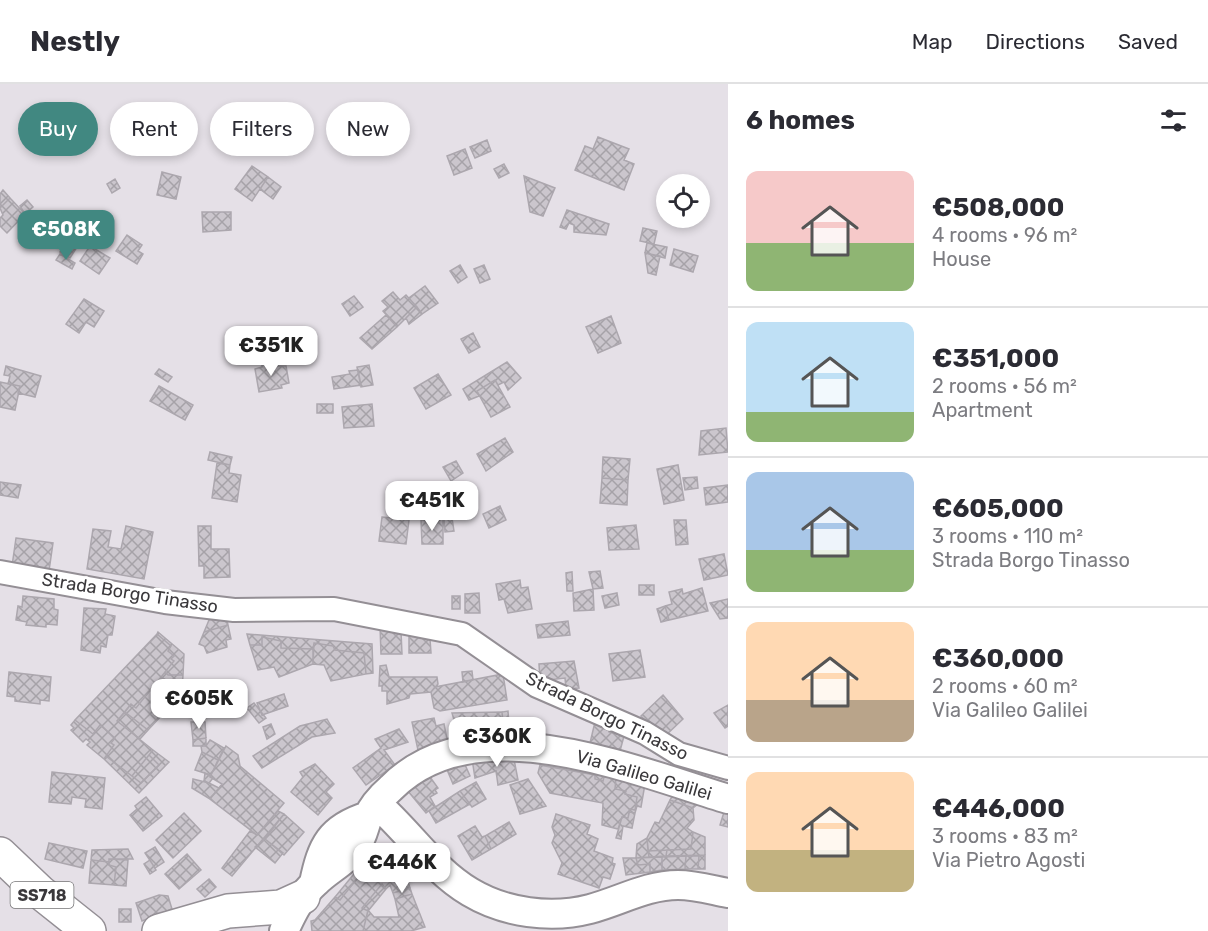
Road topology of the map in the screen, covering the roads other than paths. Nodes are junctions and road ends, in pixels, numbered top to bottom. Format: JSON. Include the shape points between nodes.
{"nodes":[{"id":1,"x":0,"y":572,"type":"edge"},
{"id":2,"x":728,"y":768,"type":"edge"},
{"id":3,"x":728,"y":799,"type":"edge"},
{"id":4,"x":365,"y":819,"type":"junction"},
{"id":5,"x":0,"y":854,"type":"edge"},
{"id":6,"x":318,"y":876,"type":"joint"},
{"id":7,"x":728,"y":893,"type":"edge"},
{"id":8,"x":274,"y":924,"type":"edge"},
{"id":9,"x":89,"y":931,"type":"edge"},
{"id":10,"x":159,"y":931,"type":"edge"}],
"edges":[{"from":1,"to":2,"type":"street","name":"Strada Borgo Tinasso","via":[[165,602],[234,610],[334,609],[462,633],[537,686],[645,733],[679,754]]},
{"from":3,"to":4,"type":"main road","name":"Via Galileo Galilei","via":[[588,757],[535,748],[499,747],[442,755],[404,776]]},
{"from":4,"to":6,"type":"main road","name":"Via Galileo Galilei","via":[[346,859]]},
{"from":4,"to":7,"type":"main road","via":[[472,893],[505,908],[566,913],[678,885]]},
{"from":5,"to":9,"type":"highway","number":"SS718"},
{"from":6,"to":8,"type":"highway","via":[[281,907]]},
{"from":8,"to":10,"type":"highway","via":[[197,919]]}]}
